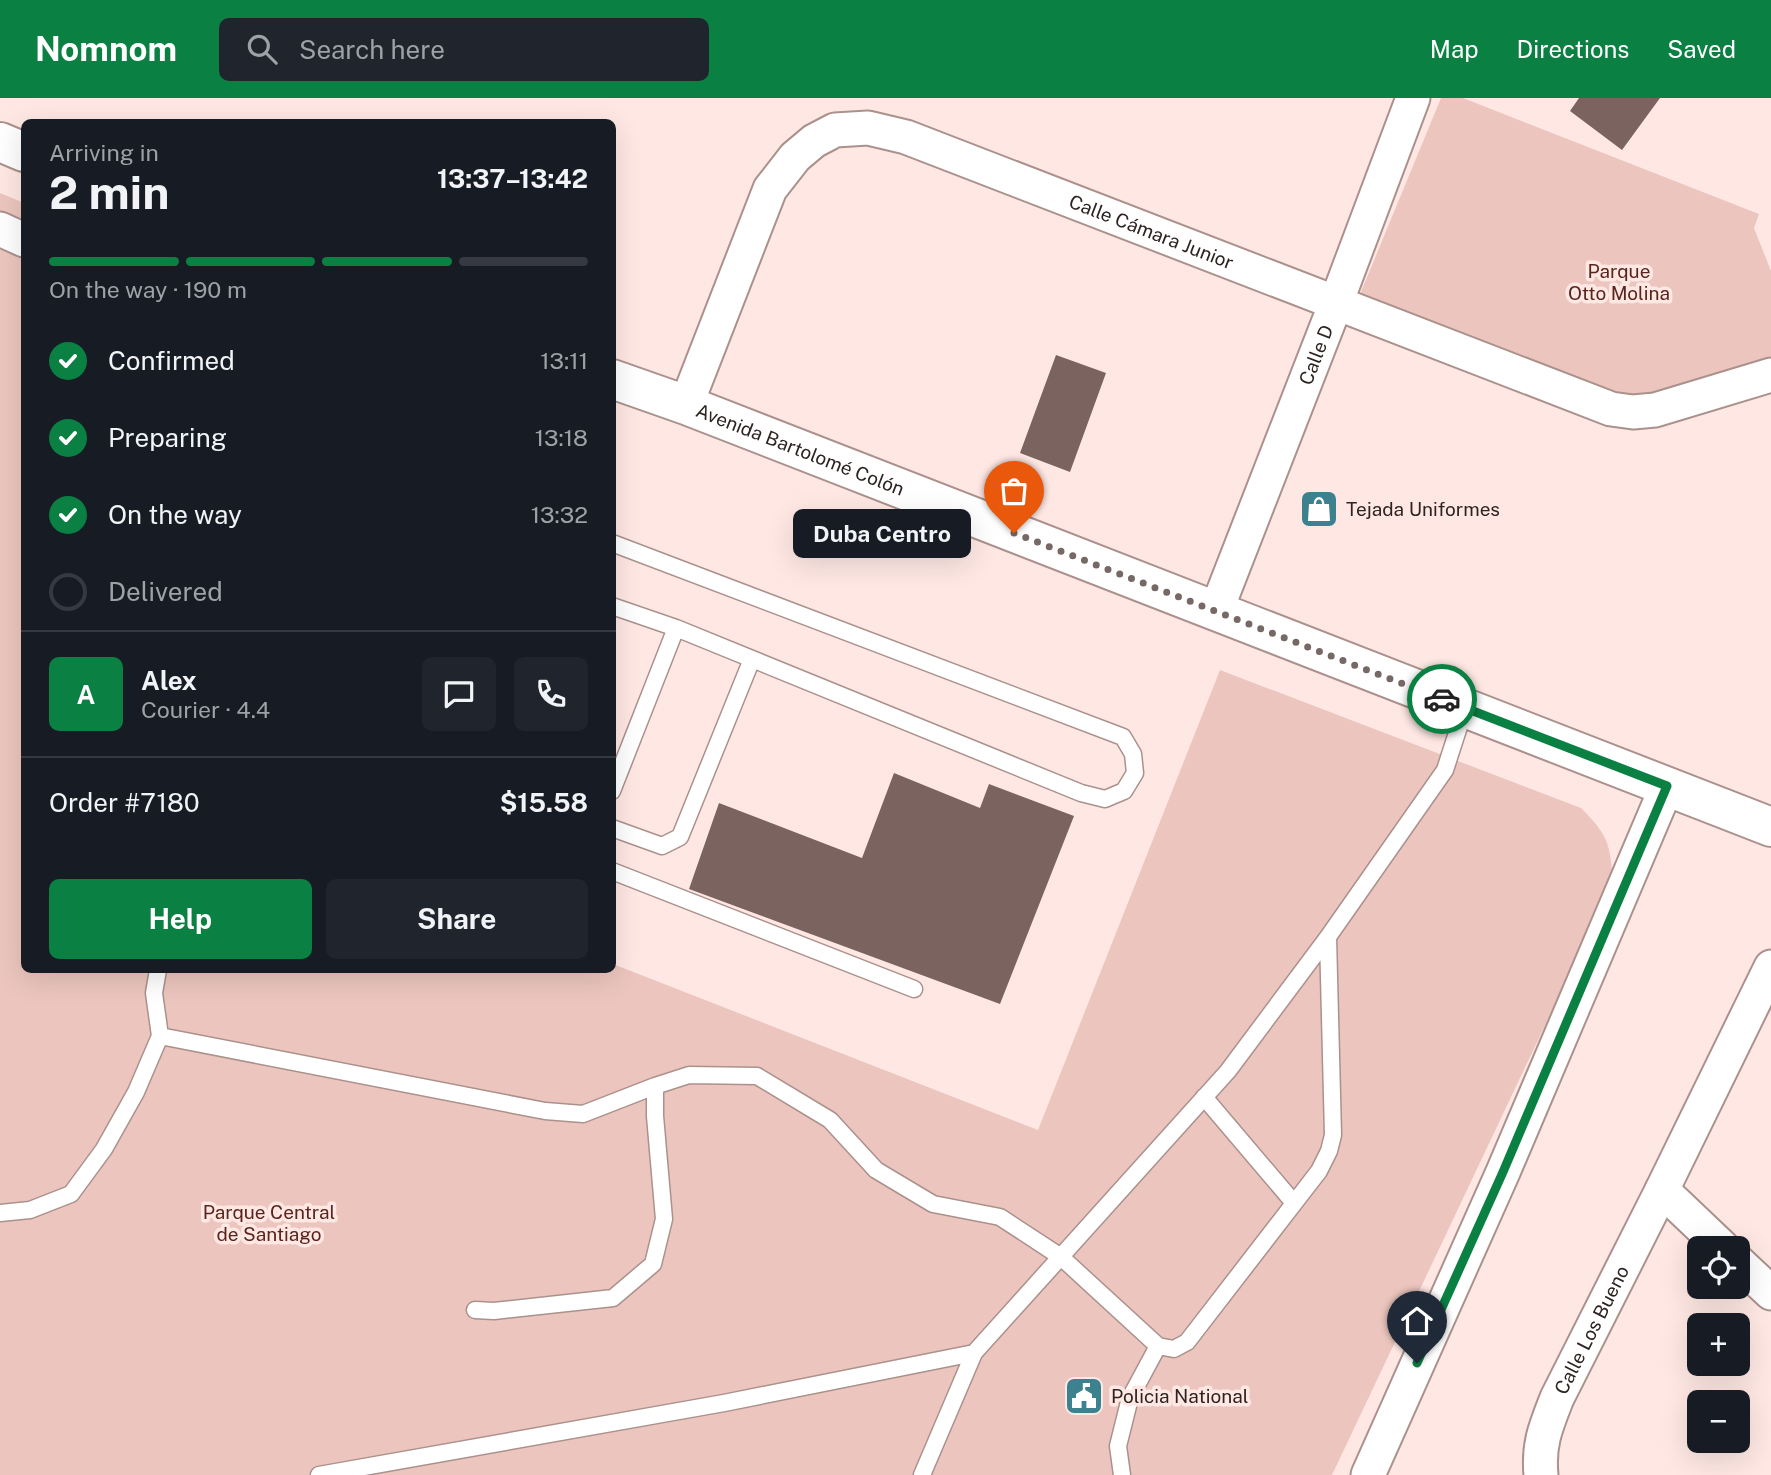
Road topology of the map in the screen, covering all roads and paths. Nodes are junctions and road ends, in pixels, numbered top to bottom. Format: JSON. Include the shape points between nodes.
{"nodes":[{"id":1,"x":1413,"y":98,"type":"edge"},
{"id":2,"x":0,"y":142,"type":"edge"},
{"id":3,"x":21,"y":151,"type":"edge"},
{"id":4,"x":0,"y":229,"type":"edge"},
{"id":5,"x":21,"y":239,"type":"edge"},
{"id":6,"x":1336,"y":303,"type":"junction"},
{"id":7,"x":1771,"y":375,"type":"edge"},
{"id":8,"x":616,"y":380,"type":"edge"},
{"id":9,"x":686,"y":405,"type":"junction"},
{"id":10,"x":616,"y":545,"type":"edge"},
{"id":11,"x":616,"y":607,"type":"edge"},
{"id":12,"x":1216,"y":611,"type":"junction"},
{"id":13,"x":676,"y":628,"type":"junction"},
{"id":14,"x":752,"y":659,"type":"junction"},
{"id":15,"x":1465,"y":708,"type":"junction"},
{"id":16,"x":616,"y":781,"type":"edge"},
{"id":17,"x":1667,"y":786,"type":"junction"},
{"id":18,"x":1771,"y":827,"type":"edge"},
{"id":19,"x":616,"y":829,"type":"edge"},
{"id":20,"x":616,"y":873,"type":"edge"},
{"id":21,"x":1328,"y":937,"type":"junction"},
{"id":22,"x":1771,"y":967,"type":"edge"},
{"id":23,"x":158,"y":973,"type":"edge"},
{"id":24,"x":914,"y":989,"type":"dead end"},
{"id":25,"x":160,"y":1036,"type":"junction"},
{"id":26,"x":655,"y":1086,"type":"junction"},
{"id":27,"x":1204,"y":1097,"type":"junction"},
{"id":28,"x":1662,"y":1190,"type":"junction"},
{"id":29,"x":1294,"y":1203,"type":"junction"},
{"id":30,"x":0,"y":1213,"type":"edge"},
{"id":31,"x":1710,"y":1236,"type":"edge"},
{"id":32,"x":1061,"y":1257,"type":"junction"},
{"id":33,"x":1750,"y":1273,"type":"edge"},
{"id":34,"x":1771,"y":1293,"type":"edge"},
{"id":35,"x":475,"y":1310,"type":"dead end"},
{"id":36,"x":1158,"y":1346,"type":"junction"},
{"id":37,"x":974,"y":1353,"type":"junction"},
{"id":38,"x":319,"y":1475,"type":"edge"},
{"id":39,"x":922,"y":1475,"type":"edge"},
{"id":40,"x":1122,"y":1475,"type":"edge"},
{"id":41,"x":1368,"y":1475,"type":"edge"},
{"id":42,"x":1541,"y":1475,"type":"edge"}],
"edges":[{"from":1,"to":6,"type":"street","name":"Calle D"},
{"from":2,"to":3,"type":"main road"},
{"from":4,"to":5,"type":"street"},
{"from":6,"to":7,"type":"street","name":"Calle Cámara Junior","via":[[1611,409],[1655,410]]},
{"from":6,"to":9,"type":"street","name":"Calle Cámara Junior","via":[[906,137],[868,128],[835,130],[795,157],[770,189]]},
{"from":6,"to":12,"type":"street","name":"Calle D"},
{"from":8,"to":9,"type":"main road","name":"Avenida Bartolomé Colón"},
{"from":9,"to":12,"type":"main road","name":"Avenida Bartolomé Colón"},
{"from":10,"to":14,"type":"lane","via":[[1123,737],[1133,754],[1135,773],[1124,791],[1105,799],[1081,793]]},
{"from":11,"to":13,"type":"lane"},
{"from":12,"to":15,"type":"main road","name":"Avenida Bartolomé Colón"},
{"from":13,"to":14,"type":"lane"},
{"from":13,"to":16,"type":"lane"},
{"from":14,"to":19,"type":"lane","via":[[680,837],[662,846]]},
{"from":15,"to":17,"type":"main road","name":"Avenida Bartolomé Colón"},
{"from":15,"to":21,"type":"lane","via":[[1445,770]]},
{"from":17,"to":18,"type":"main road","name":"Avenida Bartolomé Colón"},
{"from":17,"to":41,"type":"street"},
{"from":20,"to":24,"type":"lane"},
{"from":21,"to":27,"type":"lane"},
{"from":21,"to":29,"type":"lane","via":[[1333,1135],[1319,1171]]},
{"from":22,"to":28,"type":"street","name":"Calle Los Bueno"},
{"from":23,"to":25,"type":"lane"},
{"from":25,"to":26,"type":"lane","via":[[545,1111],[583,1114]]},
{"from":25,"to":30,"type":"lane","via":[[104,1149],[71,1194],[30,1210]]},
{"from":26,"to":32,"type":"lane","via":[[689,1075],[757,1076],[830,1120],[876,1170],[933,1204],[1000,1217]]},
{"from":26,"to":35,"type":"lane","via":[[664,1219],[653,1264],[614,1298]]},
{"from":27,"to":29,"type":"lane"},
{"from":27,"to":32,"type":"lane"},
{"from":28,"to":31,"type":"street"},
{"from":28,"to":42,"type":"street","name":"Calle Los Bueno","via":[[1544,1429]]},
{"from":29,"to":36,"type":"lane","via":[[1187,1342],[1174,1349]]},
{"from":32,"to":36,"type":"lane"},
{"from":32,"to":37,"type":"lane"},
{"from":33,"to":34,"type":"street"},
{"from":36,"to":40,"type":"lane","via":[[1130,1398],[1118,1446]]},
{"from":37,"to":38,"type":"lane","via":[[724,1404]]},
{"from":37,"to":39,"type":"lane"}]}
